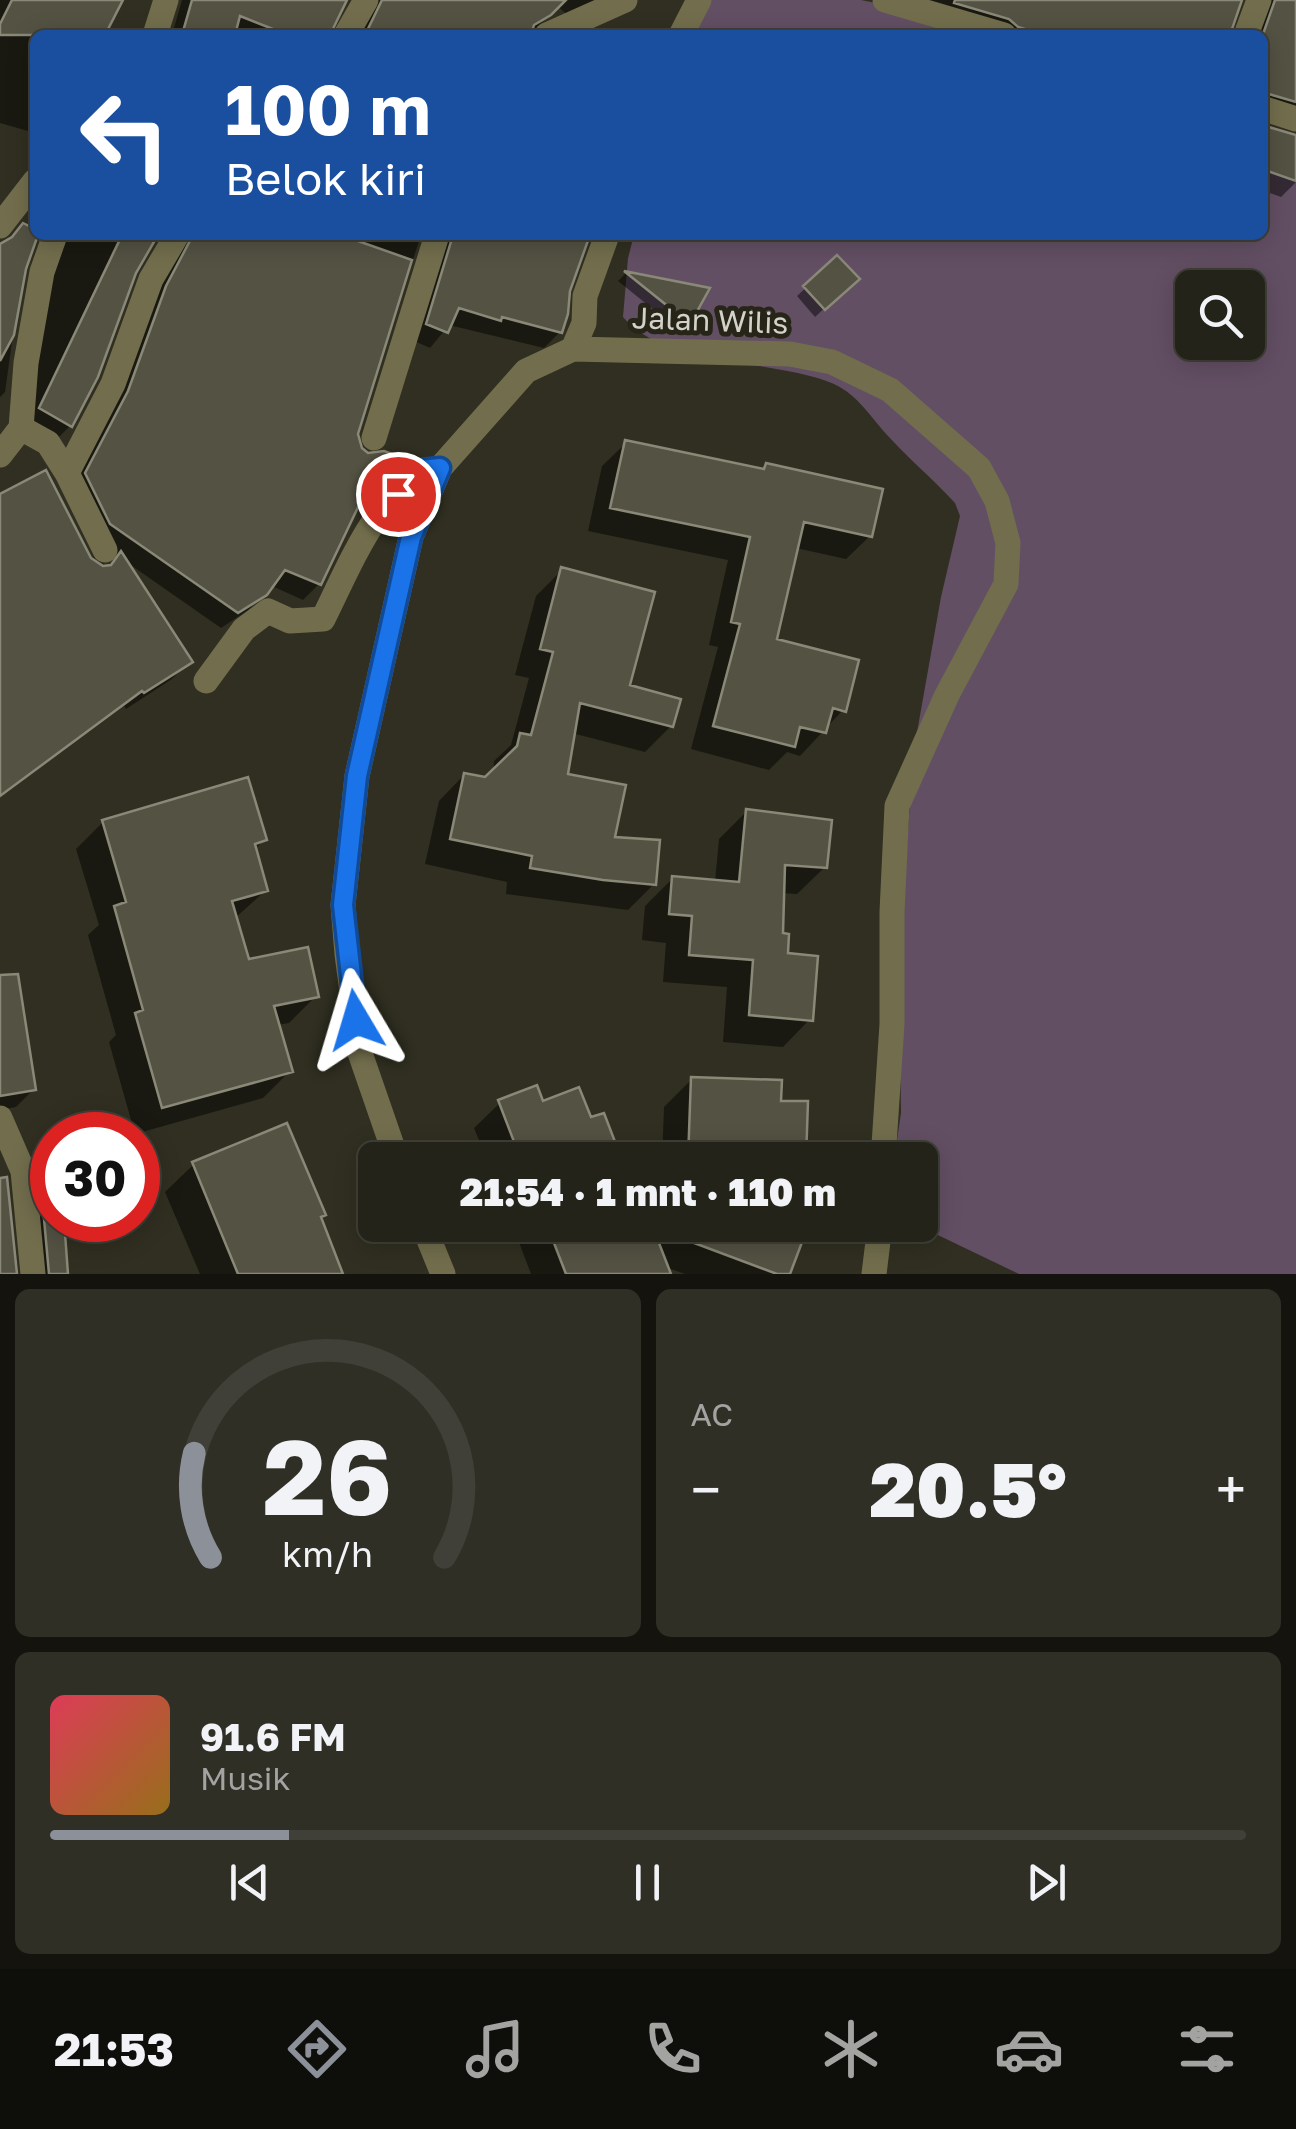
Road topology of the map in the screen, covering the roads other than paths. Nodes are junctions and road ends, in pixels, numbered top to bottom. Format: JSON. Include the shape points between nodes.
{"nodes":[{"id":1,"x":166,"y":0,"type":"edge"},
{"id":2,"x":366,"y":0,"type":"edge"},
{"id":3,"x":625,"y":0,"type":"edge"},
{"id":4,"x":699,"y":0,"type":"edge"},
{"id":5,"x":884,"y":0,"type":"edge"},
{"id":6,"x":1258,"y":0,"type":"edge"},
{"id":7,"x":157,"y":30,"type":"edge"},
{"id":8,"x":349,"y":30,"type":"edge"},
{"id":9,"x":558,"y":30,"type":"edge"},
{"id":10,"x":684,"y":30,"type":"edge"},
{"id":11,"x":987,"y":30,"type":"edge"},
{"id":12,"x":1248,"y":30,"type":"edge"},
{"id":13,"x":1268,"y":110,"type":"edge"},
{"id":14,"x":1296,"y":118,"type":"edge"},
{"id":15,"x":30,"y":187,"type":"edge"},
{"id":16,"x":0,"y":226,"type":"edge"},
{"id":17,"x":53,"y":240,"type":"edge"},
{"id":18,"x":174,"y":240,"type":"edge"},
{"id":19,"x":435,"y":240,"type":"edge"},
{"id":20,"x":606,"y":240,"type":"edge"},
{"id":21,"x":573,"y":348,"type":"junction"},
{"id":22,"x":21,"y":428,"type":"junction"},
{"id":23,"x":374,"y":438,"type":"dead end"},
{"id":24,"x":0,"y":455,"type":"edge"},
{"id":25,"x":440,"y":468,"type":"junction"},
{"id":26,"x":68,"y":473,"type":"junction"},
{"id":27,"x":105,"y":550,"type":"dead end"},
{"id":28,"x":206,"y":681,"type":"dead end"},
{"id":29,"x":0,"y":1118,"type":"edge"},
{"id":30,"x":391,"y":1142,"type":"edge"},
{"id":31,"x":884,"y":1142,"type":"edge"},
{"id":32,"x":430,"y":1242,"type":"edge"},
{"id":33,"x":878,"y":1242,"type":"edge"},
{"id":34,"x":33,"y":1274,"type":"edge"},
{"id":35,"x":443,"y":1274,"type":"edge"},
{"id":36,"x":874,"y":1274,"type":"edge"}],
"edges":[{"from":1,"to":7,"type":"street"},
{"from":2,"to":8,"type":"street"},
{"from":3,"to":9,"type":"street"},
{"from":4,"to":10,"type":"street"},
{"from":5,"to":11,"type":"street"},
{"from":6,"to":12,"type":"street"},
{"from":13,"to":14,"type":"street"},
{"from":15,"to":16,"type":"street"},
{"from":17,"to":22,"type":"street","via":[[26,362]]},
{"from":18,"to":26,"type":"street"},
{"from":19,"to":23,"type":"street"},
{"from":20,"to":21,"type":"street"},
{"from":21,"to":25,"type":"street","name":"Jalan Wilis","via":[[526,371]]},
{"from":21,"to":31,"type":"street","name":"Jalan Wilis","via":[[790,354],[832,362],[890,390],[979,468],[997,501],[1008,543],[1006,584],[897,806]]},
{"from":22,"to":24,"type":"street"},
{"from":22,"to":26,"type":"street","via":[[48,443]]},
{"from":25,"to":28,"type":"street","via":[[421,470],[375,517],[323,619],[290,620],[268,611],[244,629]]},
{"from":25,"to":30,"type":"street","name":"Jalan Wilis","via":[[411,537],[357,776],[344,889],[360,1053]]},
{"from":26,"to":27,"type":"street"},
{"from":29,"to":34,"type":"street","via":[[23,1171]]},
{"from":32,"to":35,"type":"street"},
{"from":33,"to":36,"type":"street"}]}
